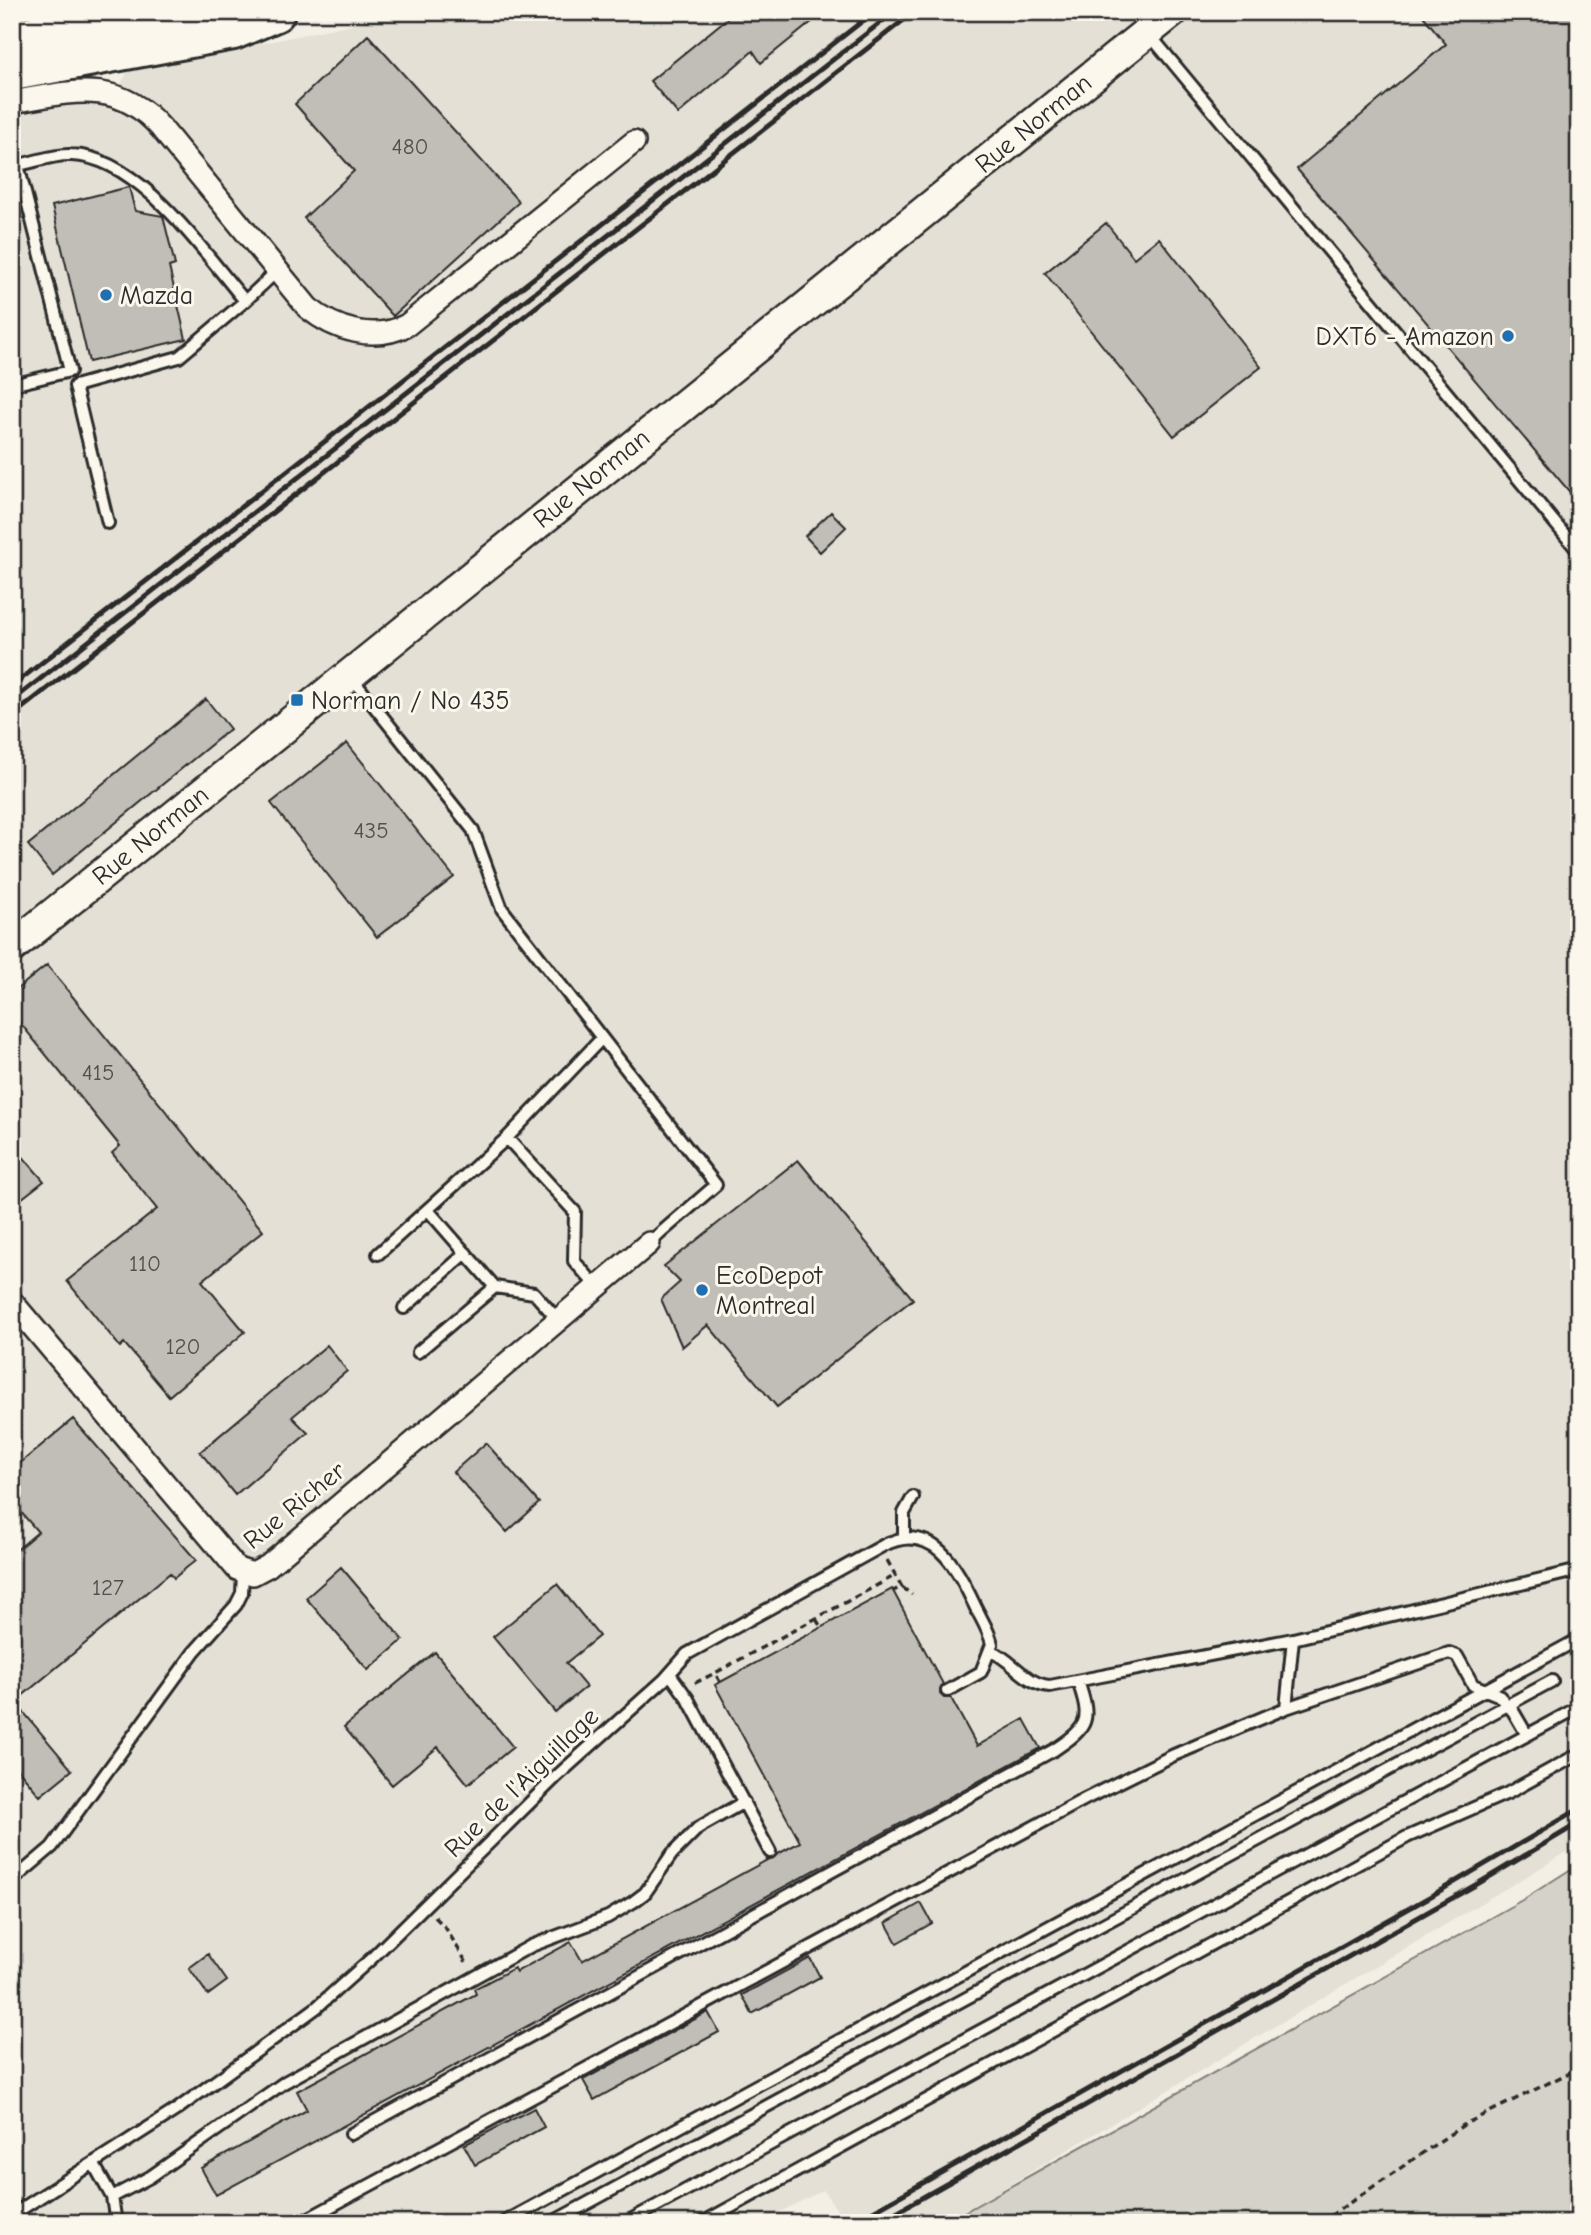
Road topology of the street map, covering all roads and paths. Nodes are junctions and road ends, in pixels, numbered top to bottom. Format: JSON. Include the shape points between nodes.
{"nodes":[{"id":1,"x":165,"y":12,"type":"edge"},
{"id":2,"x":275,"y":12,"type":"edge"},
{"id":3,"x":1172,"y":12,"type":"edge"},
{"id":4,"x":1147,"y":32,"type":"junction"},
{"id":5,"x":12,"y":39,"type":"edge"},
{"id":6,"x":12,"y":71,"type":"edge"},
{"id":7,"x":12,"y":102,"type":"edge"},
{"id":8,"x":634,"y":142,"type":"dead end"},
{"id":9,"x":15,"y":166,"type":"edge"},
{"id":10,"x":277,"y":271,"type":"junction"},
{"id":11,"x":244,"y":300,"type":"junction"},
{"id":12,"x":70,"y":371,"type":"junction"},
{"id":13,"x":12,"y":385,"type":"edge"},
{"id":14,"x":75,"y":386,"type":"junction"},
{"id":15,"x":108,"y":523,"type":"dead end"},
{"id":16,"x":1579,"y":552,"type":"edge"},
{"id":17,"x":349,"y":674,"type":"junction"},
{"id":18,"x":12,"y":947,"type":"edge"},
{"id":19,"x":602,"y":1038,"type":"junction"},
{"id":20,"x":507,"y":1138,"type":"junction"},
{"id":21,"x":428,"y":1210,"type":"junction"},
{"id":22,"x":649,"y":1242,"type":"joint"},
{"id":23,"x":466,"y":1253,"type":"junction"},
{"id":24,"x":378,"y":1254,"type":"dead end"},
{"id":25,"x":495,"y":1287,"type":"junction"},
{"id":26,"x":598,"y":1288,"type":"junction"},
{"id":27,"x":12,"y":1302,"type":"edge"},
{"id":28,"x":404,"y":1307,"type":"dead end"},
{"id":29,"x":559,"y":1321,"type":"junction"},
{"id":30,"x":418,"y":1352,"type":"dead end"},
{"id":31,"x":913,"y":1497,"type":"dead end"},
{"id":32,"x":904,"y":1538,"type":"junction"},
{"id":33,"x":886,"y":1559,"type":"dead end"},
{"id":34,"x":1579,"y":1570,"type":"edge"},
{"id":35,"x":243,"y":1573,"type":"junction"},
{"id":36,"x":896,"y":1575,"type":"junction"},
{"id":37,"x":902,"y":1587,"type":"junction"},
{"id":38,"x":893,"y":1591,"type":"dead end"},
{"id":39,"x":912,"y":1595,"type":"dead end"},
{"id":40,"x":816,"y":1619,"type":"junction"},
{"id":41,"x":821,"y":1627,"type":"dead end"},
{"id":42,"x":1293,"y":1639,"type":"junction"},
{"id":43,"x":1579,"y":1639,"type":"edge"},
{"id":44,"x":991,"y":1651,"type":"junction"},
{"id":45,"x":670,"y":1674,"type":"junction"},
{"id":46,"x":715,"y":1674,"type":"junction"},
{"id":47,"x":1078,"y":1681,"type":"junction"},
{"id":48,"x":1552,"y":1681,"type":"dead end"},
{"id":49,"x":720,"y":1682,"type":"dead end"},
{"id":50,"x":681,"y":1689,"type":"junction"},
{"id":51,"x":1486,"y":1690,"type":"junction"},
{"id":52,"x":947,"y":1691,"type":"dead end"},
{"id":53,"x":1507,"y":1705,"type":"junction"},
{"id":54,"x":1579,"y":1707,"type":"edge"},
{"id":55,"x":1286,"y":1708,"type":"junction"},
{"id":56,"x":1527,"y":1735,"type":"junction"},
{"id":57,"x":1579,"y":1754,"type":"edge"},
{"id":58,"x":744,"y":1802,"type":"junction"},
{"id":59,"x":770,"y":1852,"type":"dead end"},
{"id":60,"x":12,"y":1881,"type":"edge"},
{"id":61,"x":445,"y":1927,"type":"dead end"},
{"id":62,"x":470,"y":1968,"type":"dead end"},
{"id":63,"x":1579,"y":2068,"type":"edge"},
{"id":64,"x":351,"y":2134,"type":"dead end"},
{"id":65,"x":93,"y":2163,"type":"junction"},
{"id":66,"x":112,"y":2197,"type":"junction"},
{"id":67,"x":12,"y":2215,"type":"edge"},
{"id":68,"x":116,"y":2223,"type":"edge"},
{"id":69,"x":300,"y":2223,"type":"edge"},
{"id":70,"x":503,"y":2223,"type":"edge"},
{"id":71,"x":551,"y":2223,"type":"edge"},
{"id":72,"x":625,"y":2223,"type":"edge"},
{"id":73,"x":702,"y":2223,"type":"edge"},
{"id":74,"x":1320,"y":2223,"type":"edge"}],
"edges":[{"from":1,"to":5,"type":"highway"},
{"from":2,"to":6,"type":"highway","via":[[233,30]]},
{"from":3,"to":4,"type":"street","name":"Rue Norman"},
{"from":4,"to":16,"type":"lane"},
{"from":4,"to":17,"type":"street","name":"Rue Norman"},
{"from":7,"to":10,"type":"street","via":[[92,91],[135,104],[161,128]]},
{"from":8,"to":10,"type":"street","via":[[399,329],[368,333],[334,325],[308,308]]},
{"from":9,"to":11,"type":"lane","via":[[69,155],[95,158],[116,168],[145,186]]},
{"from":9,"to":12,"type":"lane"},
{"from":10,"to":11,"type":"lane"},
{"from":11,"to":14,"type":"lane","via":[[179,357]]},
{"from":12,"to":13,"type":"lane"},
{"from":12,"to":14,"type":"lane"},
{"from":14,"to":15,"type":"lane"},
{"from":17,"to":18,"type":"street","name":"Rue Norman"},
{"from":17,"to":19,"type":"lane","via":[[473,830],[502,909]]},
{"from":19,"to":20,"type":"lane"},
{"from":19,"to":22,"type":"lane","via":[[716,1185]]},
{"from":20,"to":21,"type":"lane"},
{"from":20,"to":26,"type":"lane","via":[[575,1212],[575,1261]]},
{"from":21,"to":23,"type":"lane"},
{"from":21,"to":24,"type":"lane"},
{"from":22,"to":26,"type":"street","name":"Rue Richer"},
{"from":23,"to":25,"type":"lane"},
{"from":23,"to":28,"type":"lane"},
{"from":25,"to":29,"type":"lane","via":[[534,1293]]},
{"from":25,"to":30,"type":"lane"},
{"from":26,"to":29,"type":"street","name":"Rue Richer"},
{"from":27,"to":35,"type":"street","name":"Rue Richer"},
{"from":29,"to":35,"type":"street","name":"Rue Richer","via":[[268,1566],[253,1574]]},
{"from":31,"to":32,"type":"lane","via":[[904,1513]]},
{"from":32,"to":44,"type":"lane","via":[[924,1540],[943,1553],[968,1591]]},
{"from":32,"to":45,"type":"lane","name":"Rue de l'Aiguillage","via":[[697,1647]]},
{"from":33,"to":36,"type":"path"},
{"from":34,"to":42,"type":"lane"},
{"from":35,"to":60,"type":"lane","via":[[236,1605],[194,1652],[52,1847]]},
{"from":36,"to":37,"type":"path"},
{"from":36,"to":40,"type":"path"},
{"from":37,"to":38,"type":"path"},
{"from":37,"to":39,"type":"path"},
{"from":40,"to":41,"type":"path"},
{"from":40,"to":46,"type":"path"},
{"from":42,"to":47,"type":"lane"},
{"from":42,"to":55,"type":"lane"},
{"from":43,"to":51,"type":"lane"},
{"from":44,"to":47,"type":"lane","via":[[1035,1683],[1050,1686]]},
{"from":44,"to":52,"type":"lane","via":[[981,1672]]},
{"from":45,"to":50,"type":"lane"},
{"from":45,"to":65,"type":"lane","name":"Rue de l'Aiguillage","via":[[316,2008],[186,2103]]},
{"from":46,"to":49,"type":"path"},
{"from":46,"to":50,"type":"path"},
{"from":47,"to":64,"type":"lane","via":[[1087,1717],[1075,1734],[1054,1750]]},
{"from":48,"to":53,"type":"lane"},
{"from":50,"to":58,"type":"lane"},
{"from":51,"to":53,"type":"lane"},
{"from":51,"to":55,"type":"lane","via":[[1473,1685],[1457,1657],[1444,1652]]},
{"from":51,"to":70,"type":"lane"},
{"from":53,"to":56,"type":"lane"},
{"from":53,"to":71,"type":"lane"},
{"from":54,"to":56,"type":"lane"},
{"from":55,"to":69,"type":"lane","via":[[1087,1798]]},
{"from":56,"to":72,"type":"lane"},
{"from":57,"to":73,"type":"lane","via":[[1508,1793],[1407,1837]]},
{"from":58,"to":59,"type":"lane"},
{"from":58,"to":66,"type":"lane","via":[[698,1828],[633,1902],[608,1917],[531,1946],[285,2082],[150,2178]]},
{"from":61,"to":62,"type":"path"},
{"from":63,"to":74,"type":"path","via":[[1465,2124]]},
{"from":65,"to":66,"type":"lane"},
{"from":65,"to":67,"type":"lane","name":"Rue de l'Aiguillage"},
{"from":66,"to":68,"type":"lane"}]}
